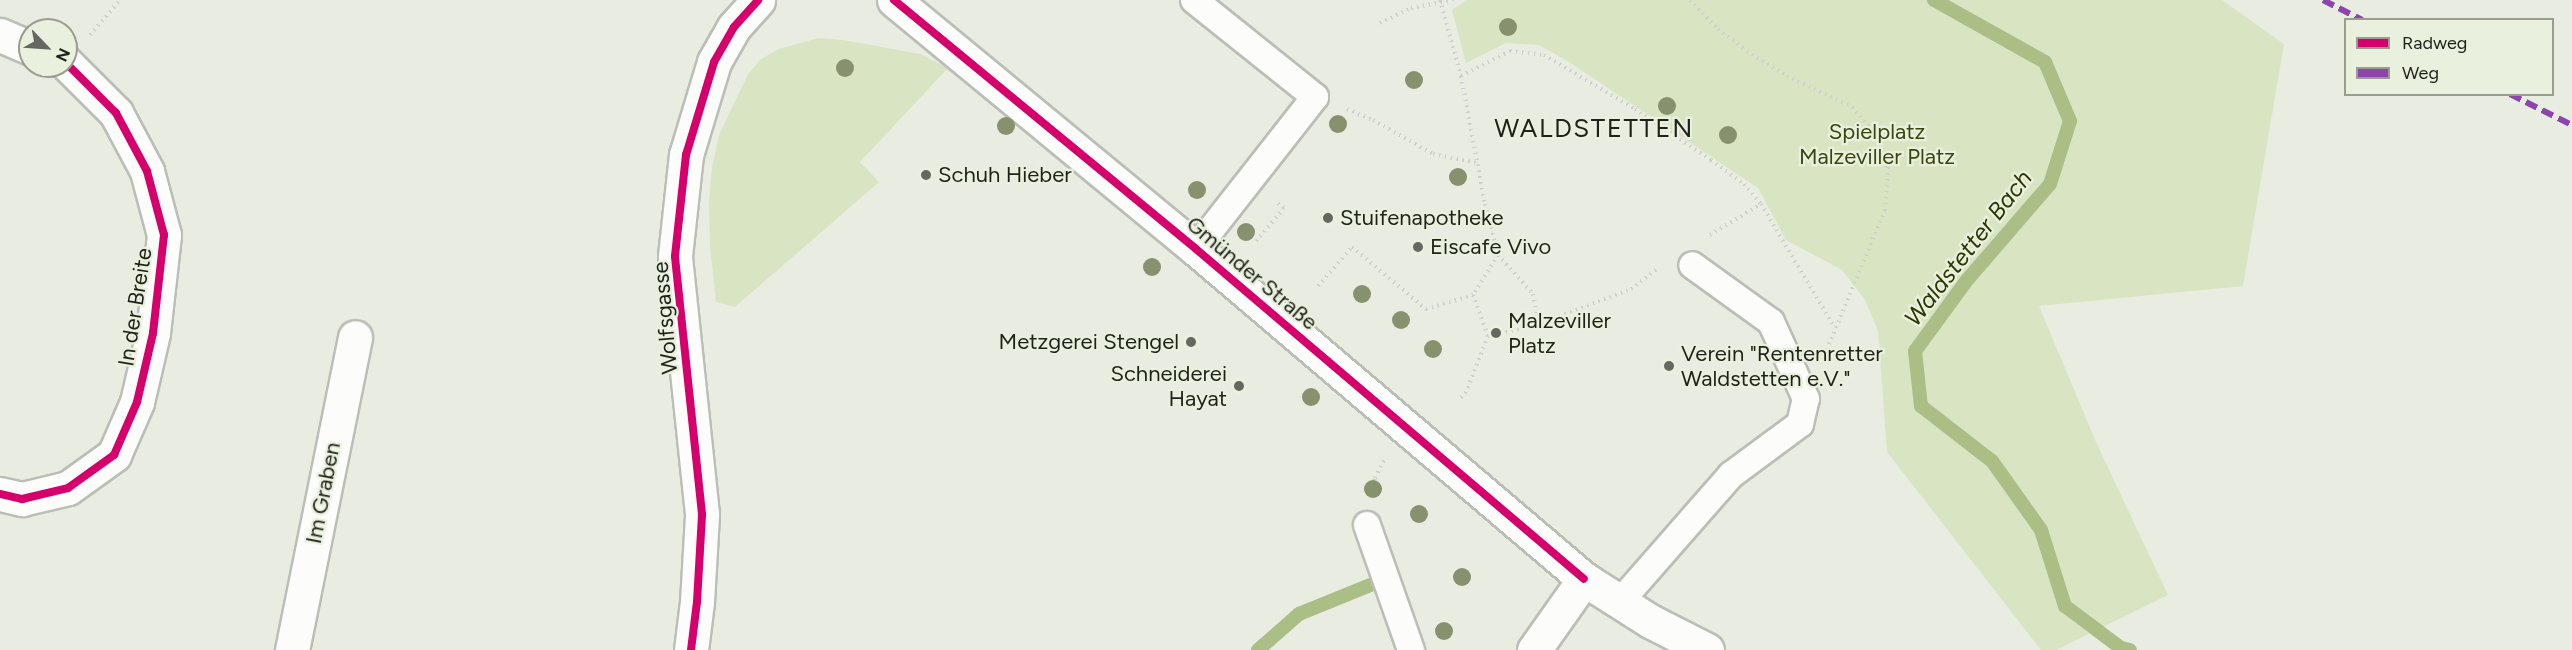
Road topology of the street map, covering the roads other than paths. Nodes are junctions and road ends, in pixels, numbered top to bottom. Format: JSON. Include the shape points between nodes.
{"nodes":[{"id":1,"x":758,"y":0,"type":"edge"},
{"id":2,"x":894,"y":0,"type":"edge"},
{"id":3,"x":1194,"y":0,"type":"edge"},
{"id":4,"x":0,"y":35,"type":"edge"},
{"id":5,"x":18,"y":43,"type":"edge"},
{"id":6,"x":78,"y":75,"type":"edge"},
{"id":7,"x":1196,"y":249,"type":"junction"},
{"id":8,"x":1692,"y":265,"type":"dead end"},
{"id":9,"x":355,"y":337,"type":"dead end"},
{"id":10,"x":0,"y":494,"type":"edge"},
{"id":11,"x":1367,"y":525,"type":"road end"},
{"id":12,"x":1584,"y":579,"type":"junction"},
{"id":13,"x":1619,"y":603,"type":"junction"},
{"id":14,"x":292,"y":650,"type":"edge"},
{"id":15,"x":691,"y":650,"type":"edge"},
{"id":16,"x":1411,"y":650,"type":"edge"},
{"id":17,"x":1534,"y":650,"type":"edge"},
{"id":18,"x":1707,"y":650,"type":"edge"}],
"edges":[{"from":1,"to":15,"type":"street","name":"Wolfsgasse","via":[[734,27],[714,62],[684,166],[675,256],[702,514]]},
{"from":2,"to":7,"type":"street","name":"Gmünder Straße"},
{"from":3,"to":7,"type":"lane","via":[[1315,97]]},
{"from":4,"to":5,"type":"street"},
{"from":6,"to":10,"type":"street","name":"In der Breite","via":[[116,113],[147,171],[164,235],[153,333],[137,402],[114,455],[68,488],[21,499]]},
{"from":7,"to":12,"type":"street","name":"Gmünder Straße"},
{"from":8,"to":13,"type":"lane","via":[[1771,322],[1806,399],[1800,423],[1731,475]]},
{"from":9,"to":14,"type":"street","name":"Im Graben"},
{"from":11,"to":16,"type":"lane"},
{"from":12,"to":13,"type":"street","name":"Gmünder Straße"},
{"from":12,"to":17,"type":"street"},
{"from":13,"to":18,"type":"street","name":"Gmünder Straße"}]}
